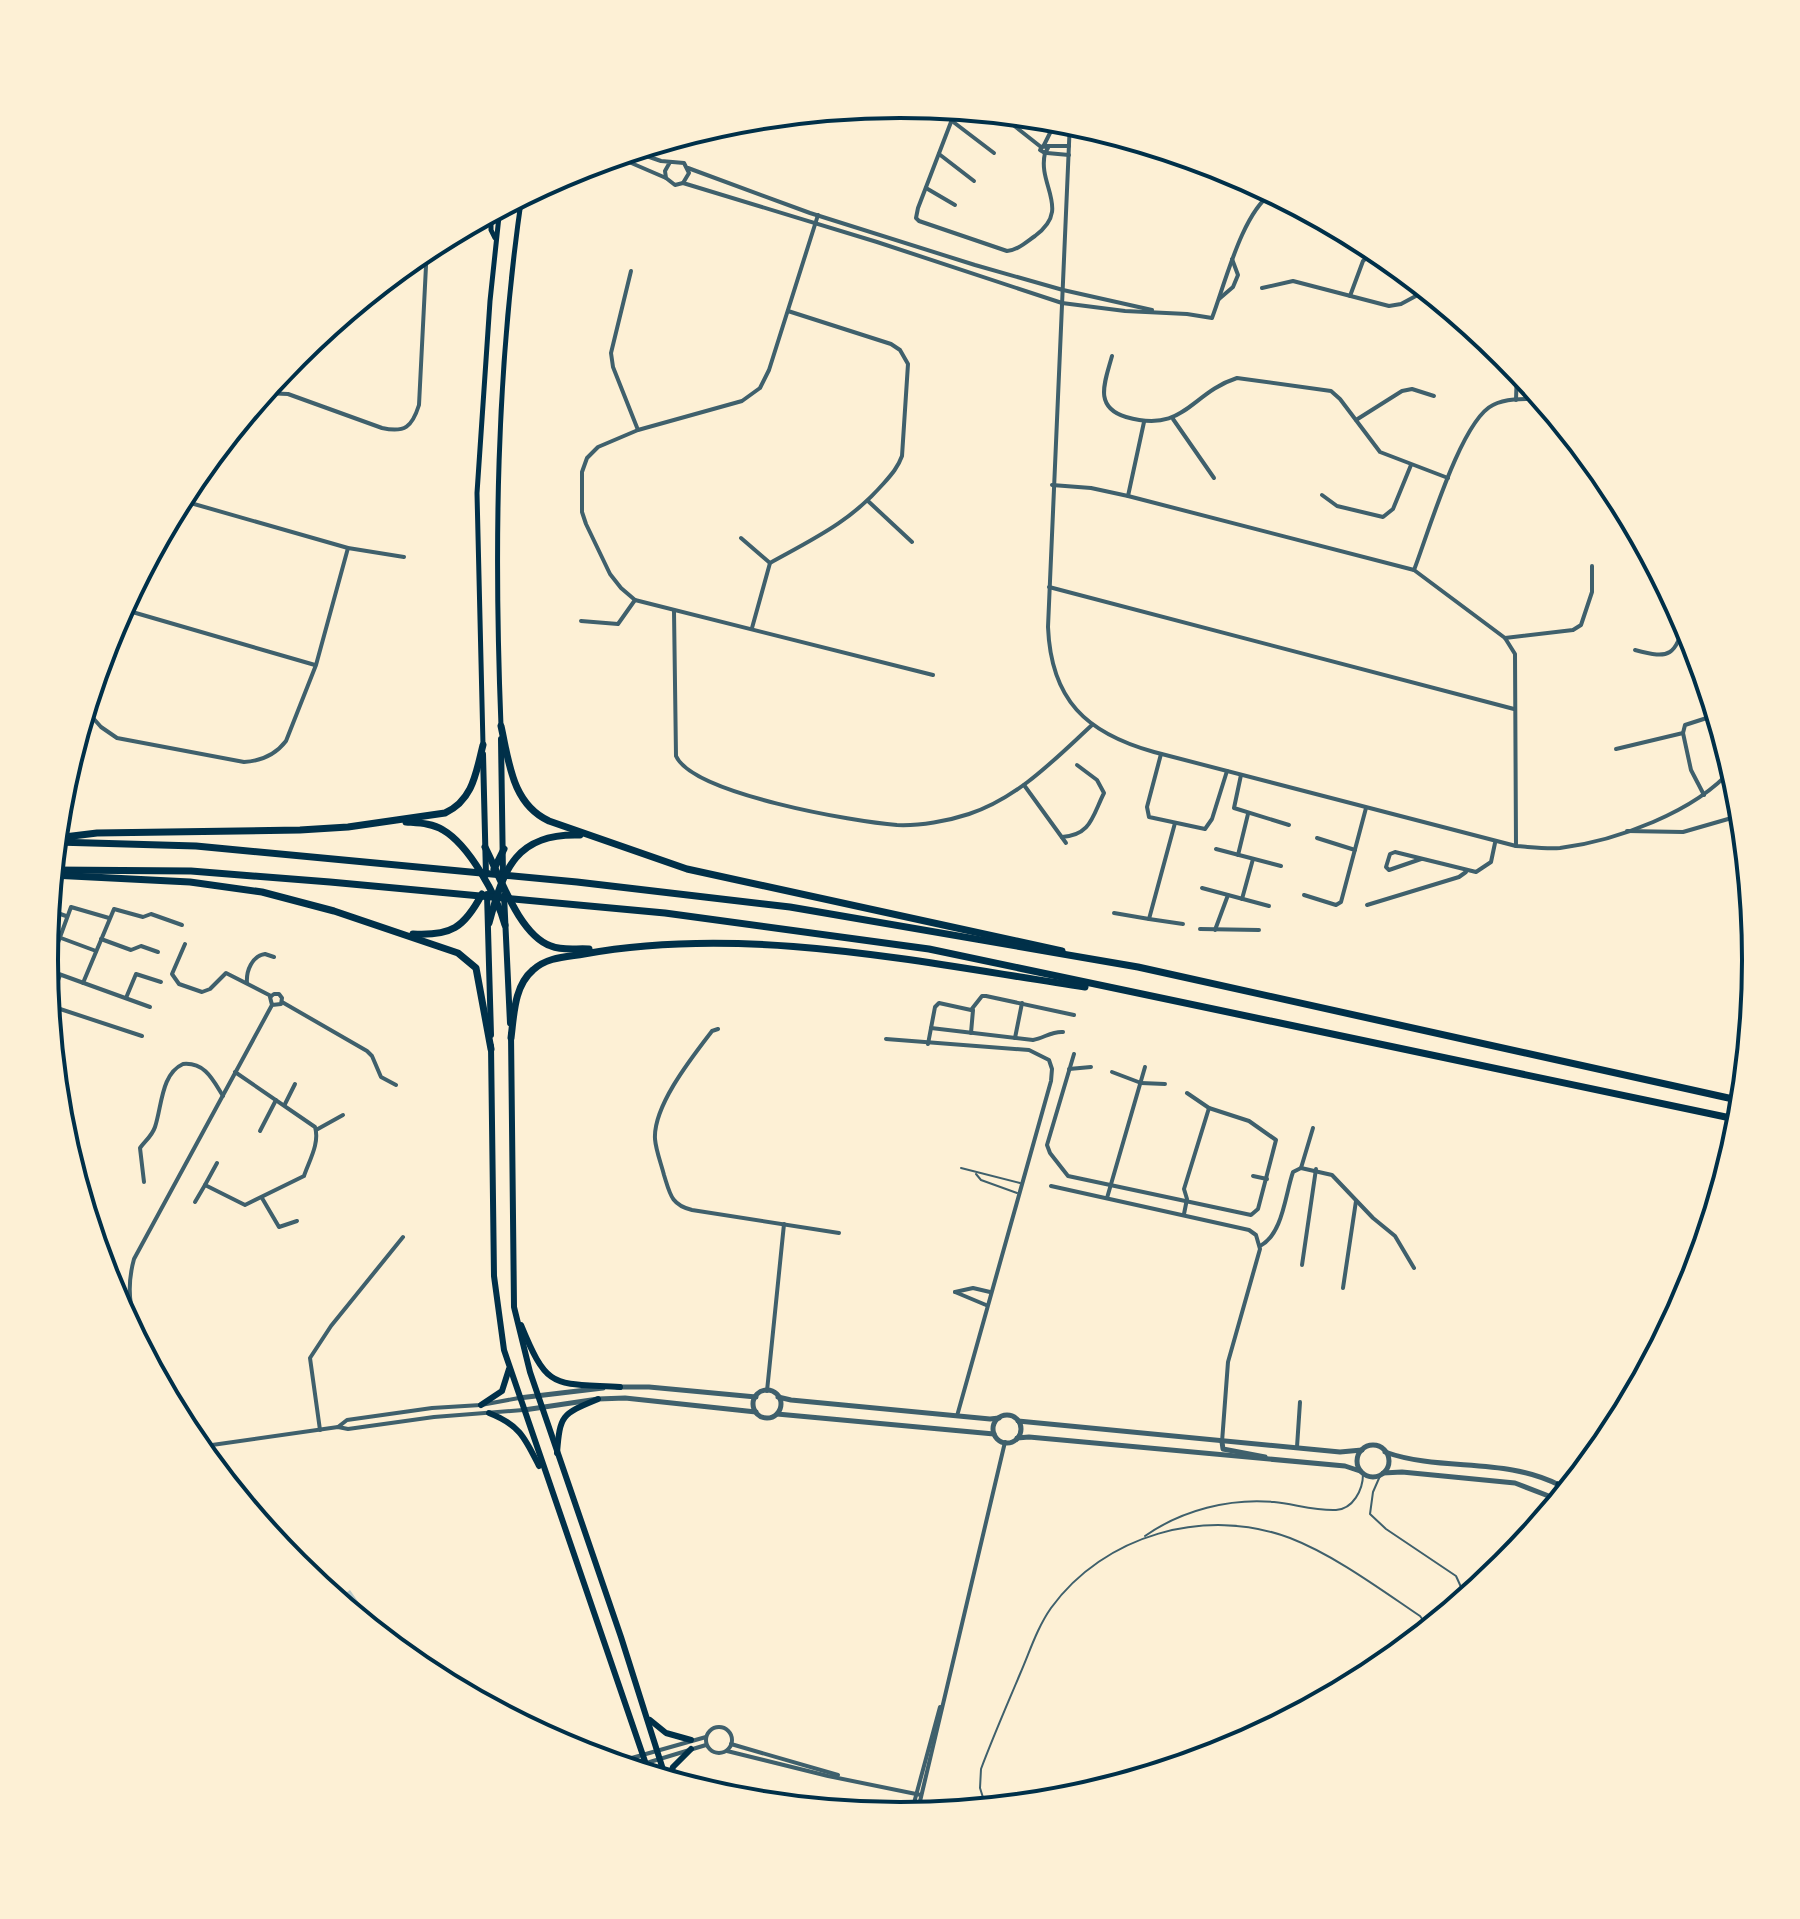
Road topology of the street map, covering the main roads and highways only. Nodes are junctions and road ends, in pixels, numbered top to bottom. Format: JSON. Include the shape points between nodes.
{"nodes":[{"id":1,"x":521,"y":208,"type":"edge"},
{"id":2,"x":498,"y":220,"type":"edge"},
{"id":3,"x":491,"y":224,"type":"edge"},
{"id":4,"x":495,"y":239,"type":"junction"},
{"id":5,"x":501,"y":726,"type":"junction"},
{"id":6,"x":483,"y":745,"type":"junction"},
{"id":7,"x":391,"y":821,"type":"junction"},
{"id":8,"x":586,"y":835,"type":"junction"},
{"id":9,"x":67,"y":838,"type":"edge"},
{"id":10,"x":67,"y":840,"type":"edge"},
{"id":11,"x":485,"y":847,"type":"junction"},
{"id":12,"x":504,"y":849,"type":"junction"},
{"id":13,"x":495,"y":867,"type":"junction"},
{"id":14,"x":63,"y":873,"type":"edge"},
{"id":15,"x":63,"y":874,"type":"edge"},
{"id":16,"x":503,"y":883,"type":"junction"},
{"id":17,"x":487,"y":884,"type":"junction"},
{"id":18,"x":496,"y":900,"type":"junction"},
{"id":19,"x":489,"y":923,"type":"junction"},
{"id":20,"x":505,"y":925,"type":"junction"},
{"id":21,"x":403,"y":934,"type":"junction"},
{"id":22,"x":599,"y":950,"type":"junction"},
{"id":23,"x":1138,"y":967,"type":"junction"},
{"id":24,"x":1127,"y":993,"type":"junction"},
{"id":25,"x":511,"y":1038,"type":"junction"},
{"id":26,"x":491,"y":1049,"type":"junction"},
{"id":27,"x":1730,"y":1098,"type":"edge"},
{"id":28,"x":1727,"y":1117,"type":"edge"},
{"id":29,"x":514,"y":1307,"type":"junction"},
{"id":30,"x":510,"y":1367,"type":"junction"},
{"id":31,"x":620,"y":1387,"type":"road end"},
{"id":32,"x":598,"y":1399,"type":"road end"},
{"id":33,"x":481,"y":1405,"type":"road end"},
{"id":34,"x":489,"y":1413,"type":"road end"},
{"id":35,"x":557,"y":1457,"type":"junction"},
{"id":36,"x":550,"y":1487,"type":"junction"},
{"id":37,"x":647,"y":1717,"type":"junction"},
{"id":38,"x":691,"y":1740,"type":"road end"},
{"id":39,"x":691,"y":1749,"type":"road end"},
{"id":40,"x":644,"y":1762,"type":"edge"},
{"id":41,"x":663,"y":1767,"type":"edge"},
{"id":42,"x":672,"y":1770,"type":"edge"}],
"edges":[{"from":1,"to":5,"type":"main road","via":[[505,343],[497,495]]},
{"from":2,"to":4,"type":"main road"},
{"from":3,"to":4,"type":"main road"},
{"from":4,"to":6,"type":"main road","via":[[477,493]]},
{"from":5,"to":8,"type":"highway","via":[[516,789],[525,804],[539,817]]},
{"from":5,"to":12,"type":"main road"},
{"from":6,"to":7,"type":"highway","via":[[474,781],[462,802],[445,813]]},
{"from":6,"to":11,"type":"main road"},
{"from":7,"to":9,"type":"highway","via":[[300,830],[97,833]]},
{"from":7,"to":17,"type":"highway","via":[[434,826],[459,843]]},
{"from":8,"to":16,"type":"highway","via":[[547,837],[520,851]]},
{"from":8,"to":23,"type":"highway","via":[[687,869]]},
{"from":10,"to":23,"type":"highway","via":[[196,846],[790,907]]},
{"from":11,"to":13,"type":"highway"},
{"from":11,"to":17,"type":"main road"},
{"from":12,"to":13,"type":"highway"},
{"from":12,"to":16,"type":"main road"},
{"from":13,"to":16,"type":"highway"},
{"from":13,"to":17,"type":"highway"},
{"from":14,"to":24,"type":"highway","via":[[191,871],[665,913],[929,949]]},
{"from":15,"to":21,"type":"highway","via":[[262,892]]},
{"from":16,"to":18,"type":"highway"},
{"from":16,"to":20,"type":"main road"},
{"from":16,"to":22,"type":"highway","via":[[526,926],[551,947]]},
{"from":17,"to":18,"type":"highway"},
{"from":17,"to":19,"type":"main road"},
{"from":17,"to":21,"type":"highway","via":[[467,920],[451,931]]},
{"from":18,"to":19,"type":"highway"},
{"from":18,"to":20,"type":"highway"},
{"from":19,"to":26,"type":"main road"},
{"from":20,"to":25,"type":"main road"},
{"from":21,"to":26,"type":"highway","via":[[458,953],[476,968]]},
{"from":22,"to":24,"type":"highway","via":[[758,943]]},
{"from":22,"to":25,"type":"highway","via":[[552,959],[530,973],[518,993]]},
{"from":23,"to":27,"type":"highway"},
{"from":24,"to":28,"type":"highway"},
{"from":25,"to":29,"type":"main road"},
{"from":26,"to":30,"type":"main road","via":[[494,1276]]},
{"from":29,"to":31,"type":"main road","via":[[549,1376],[565,1384]]},
{"from":29,"to":35,"type":"main road"},
{"from":30,"to":33,"type":"main road","via":[[502,1391]]},
{"from":30,"to":36,"type":"main road"},
{"from":32,"to":35,"type":"main road","via":[[562,1420]]},
{"from":34,"to":36,"type":"main road","via":[[519,1429]]},
{"from":35,"to":37,"type":"main road"},
{"from":36,"to":40,"type":"main road"},
{"from":37,"to":38,"type":"main road","via":[[666,1733]]},
{"from":37,"to":41,"type":"main road"},
{"from":39,"to":42,"type":"main road"}]}
